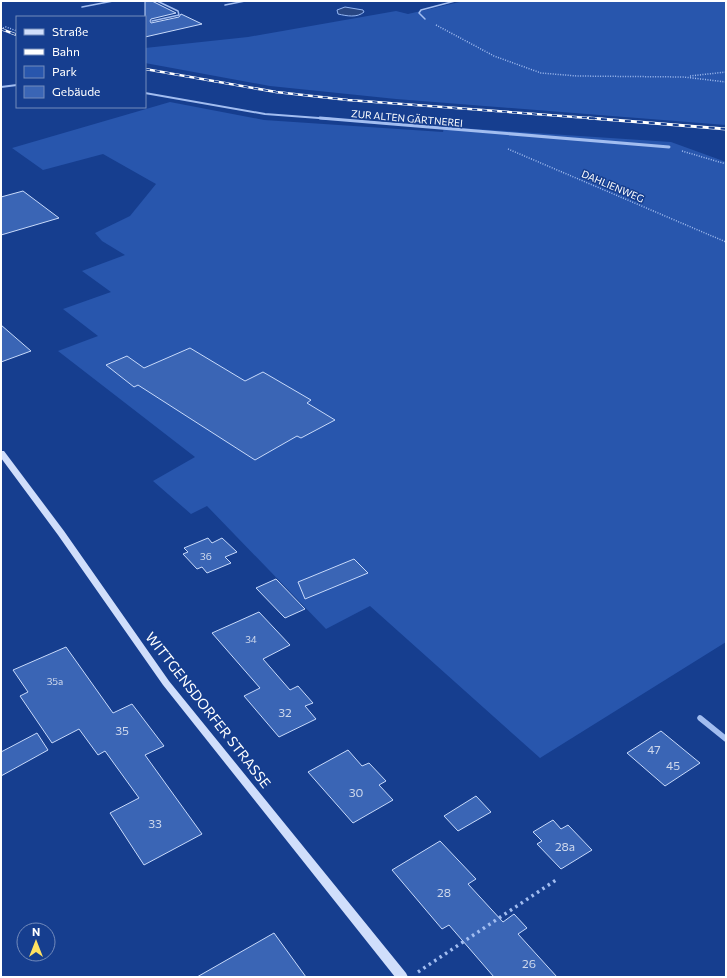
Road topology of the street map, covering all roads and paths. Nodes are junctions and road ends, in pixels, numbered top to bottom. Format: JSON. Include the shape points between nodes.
{"nodes":[{"id":1,"x":113,"y":1,"type":"edge"},
{"id":2,"x":157,"y":1,"type":"edge"},
{"id":3,"x":245,"y":1,"type":"edge"},
{"id":4,"x":455,"y":1,"type":"edge"},
{"id":5,"x":225,"y":5,"type":"dead end"},
{"id":6,"x":82,"y":7,"type":"dead end"},
{"id":7,"x":425,"y":19,"type":"joint"},
{"id":8,"x":152,"y":21,"type":"dead end"},
{"id":9,"x":3,"y":28,"type":"dead end"},
{"id":10,"x":16,"y":31,"type":"edge"},
{"id":11,"x":726,"y":72,"type":"edge"},
{"id":12,"x":682,"y":77,"type":"junction"},
{"id":13,"x":726,"y":82,"type":"edge"},
{"id":14,"x":16,"y":85,"type":"edge"},
{"id":15,"x":1,"y":87,"type":"edge"},
{"id":16,"x":146,"y":93,"type":"edge"},
{"id":17,"x":502,"y":146,"type":"dead end"},
{"id":18,"x":669,"y":147,"type":"joint"},
{"id":19,"x":726,"y":164,"type":"edge"},
{"id":20,"x":726,"y":242,"type":"edge"},
{"id":21,"x":1,"y":453,"type":"edge"},
{"id":22,"x":700,"y":718,"type":"dead end"},
{"id":23,"x":726,"y":739,"type":"edge"},
{"id":24,"x":556,"y":880,"type":"dead end"},
{"id":25,"x":416,"y":973,"type":"dead end"},
{"id":26,"x":402,"y":977,"type":"edge"}],
"edges":[{"from":1,"to":6,"type":"lane"},
{"from":2,"to":8,"type":"lane","via":[[178,11],[179,15]]},
{"from":3,"to":5,"type":"lane"},
{"from":4,"to":7,"type":"lane","via":[[420,10],[419,13]]},
{"from":7,"to":12,"type":"path","via":[[455,36],[530,70],[618,78]]},
{"from":9,"to":10,"type":"path"},
{"from":11,"to":12,"type":"path"},
{"from":12,"to":13,"type":"path"},
{"from":14,"to":15,"type":"street"},
{"from":16,"to":18,"type":"street","name":"ZUR ALTEN GÄRTNEREI","via":[[265,114]]},
{"from":17,"to":20,"type":"path","name":"DAHLIENWEG"},
{"from":18,"to":19,"type":"path"},
{"from":21,"to":26,"type":"street","name":"WITTGENSDORFER STRASSE","via":[[166,683]]},
{"from":22,"to":23,"type":"street"},
{"from":24,"to":25,"type":"path"}]}
